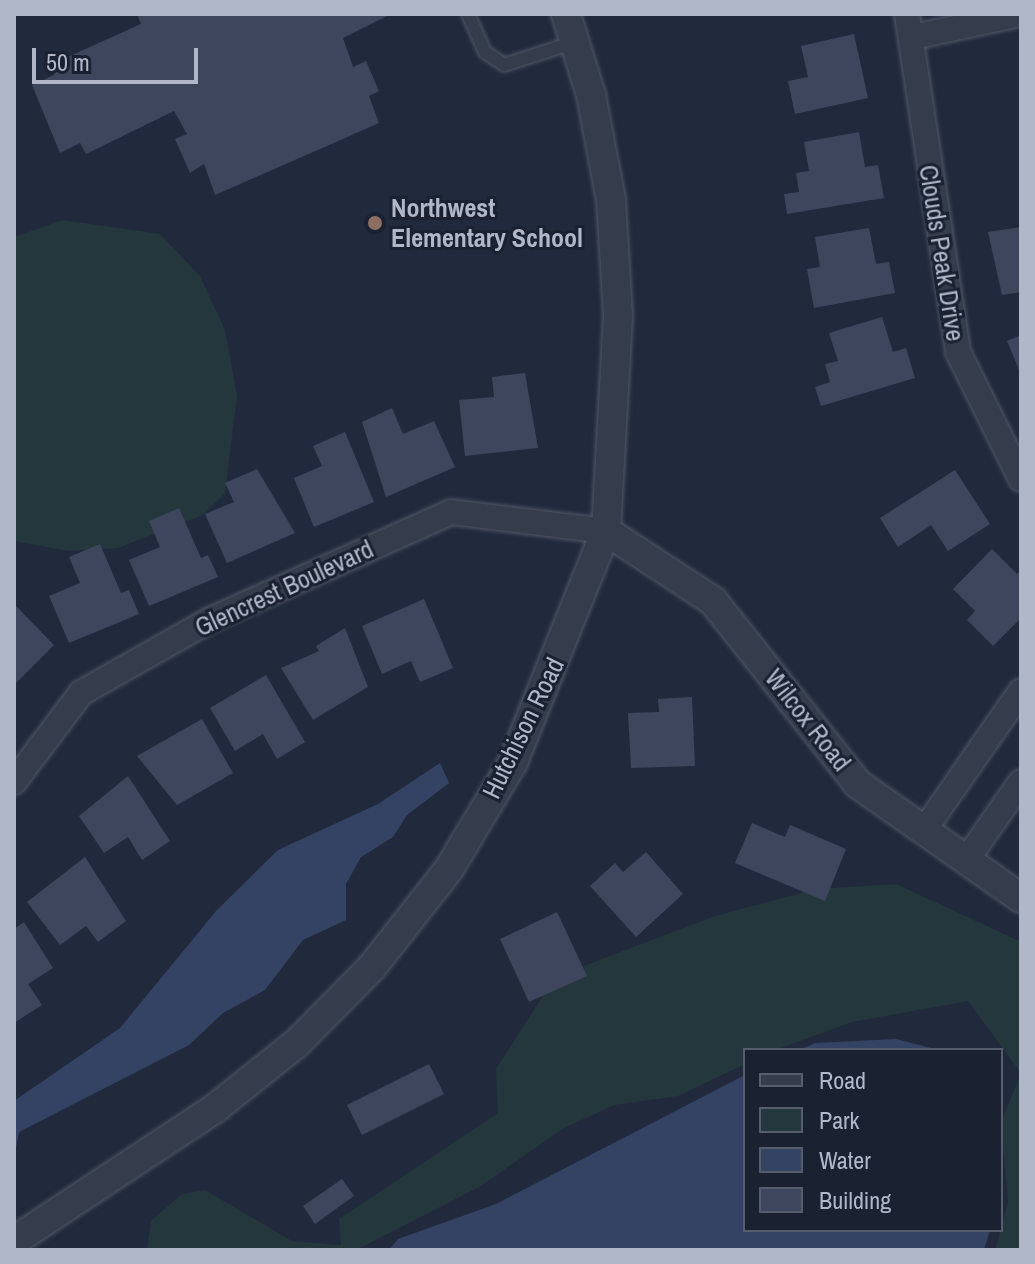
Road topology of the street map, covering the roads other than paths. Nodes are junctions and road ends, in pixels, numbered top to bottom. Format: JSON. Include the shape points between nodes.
{"nodes":[{"id":1,"x":468,"y":14,"type":"edge"},
{"id":2,"x":566,"y":14,"type":"edge"},
{"id":3,"x":1021,"y":14,"type":"edge"},
{"id":4,"x":910,"y":26,"type":"edge"},
{"id":5,"x":575,"y":42,"type":"junction"},
{"id":6,"x":1021,"y":479,"type":"edge"},
{"id":7,"x":606,"y":531,"type":"junction"},
{"id":8,"x":1021,"y":691,"type":"edge"},
{"id":9,"x":14,"y":782,"type":"edge"},
{"id":10,"x":1021,"y":782,"type":"edge"},
{"id":11,"x":925,"y":829,"type":"junction"},
{"id":12,"x":967,"y":859,"type":"junction"},
{"id":13,"x":1021,"y":898,"type":"edge"},
{"id":14,"x":14,"y":1241,"type":"edge"}],
"edges":[{"from":1,"to":5,"type":"lane","via":[[485,52],[504,65]]},
{"from":2,"to":5,"type":"street","name":"Hutchison Road"},
{"from":3,"to":4,"type":"street"},
{"from":4,"to":6,"type":"street","name":"Clouds Peak Drive","via":[[958,352]]},
{"from":5,"to":7,"type":"street","name":"Hutchison Road","via":[[611,200],[616,286]]},
{"from":7,"to":9,"type":"street","name":"Glencrest Boulevard","via":[[451,512],[210,620],[81,693]]},
{"from":7,"to":11,"type":"street","name":"Wilcox Road","via":[[713,601],[858,784]]},
{"from":7,"to":14,"type":"street","name":"Hutchison Road","via":[[513,762],[449,869],[372,967],[297,1043],[213,1110]]},
{"from":8,"to":11,"type":"street"},
{"from":10,"to":12,"type":"street"},
{"from":11,"to":12,"type":"street","name":"Wilcox Road"},
{"from":12,"to":13,"type":"street","name":"Wilcox Road"}]}
